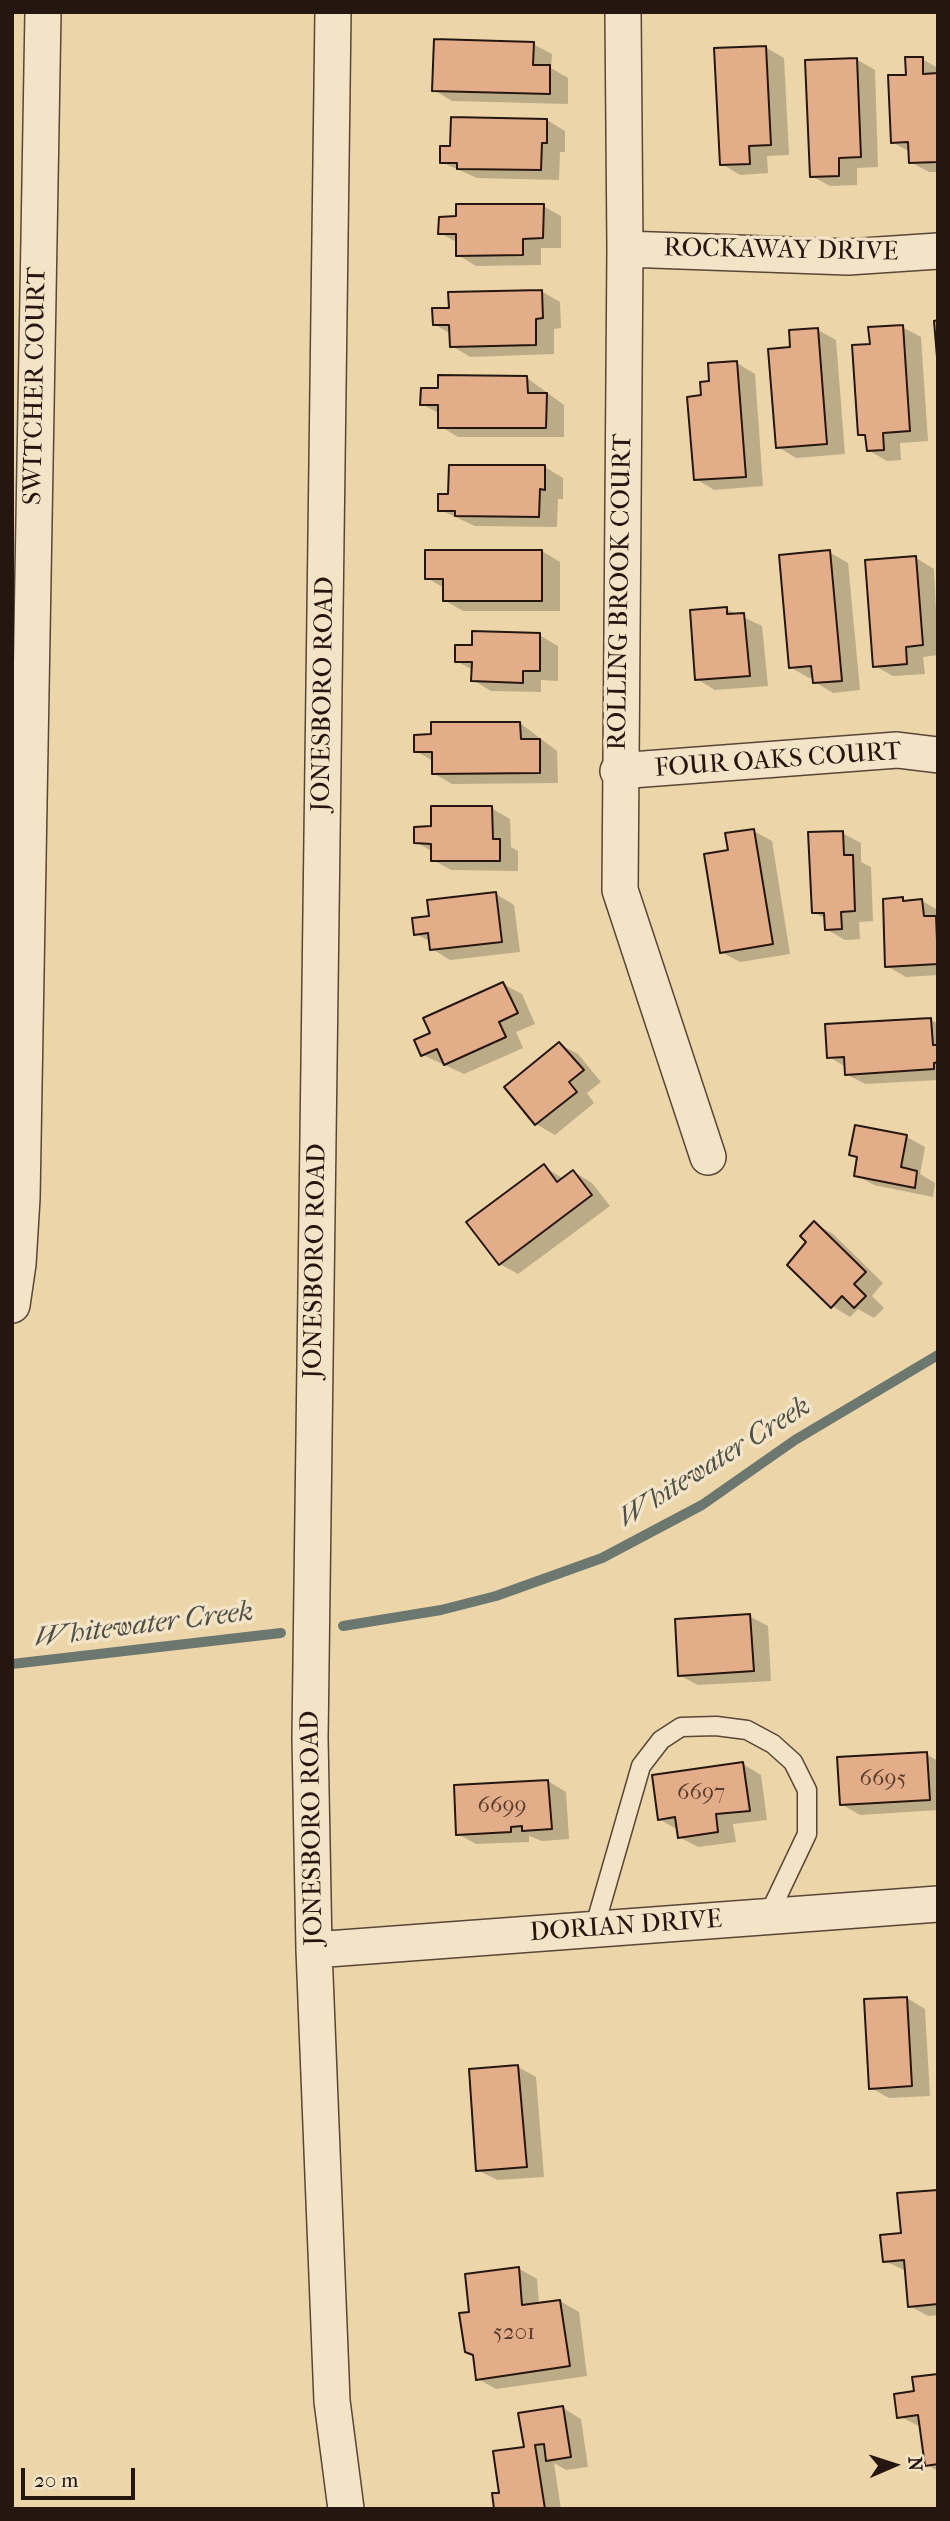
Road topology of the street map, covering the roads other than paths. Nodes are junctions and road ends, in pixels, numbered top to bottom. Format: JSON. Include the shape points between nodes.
{"nodes":[{"id":1,"x":43,"y":12,"type":"edge"},
{"id":2,"x":333,"y":12,"type":"edge"},
{"id":3,"x":623,"y":12,"type":"edge"},
{"id":4,"x":625,"y":249,"type":"junction"},
{"id":5,"x":938,"y":251,"type":"edge"},
{"id":6,"x":938,"y":755,"type":"edge"},
{"id":7,"x":618,"y":771,"type":"junction"},
{"id":8,"x":20,"y":863,"type":"edge"},
{"id":9,"x":708,"y":1157,"type":"dead end"},
{"id":10,"x":12,"y":1305,"type":"edge"},
{"id":11,"x":938,"y":1904,"type":"edge"},
{"id":12,"x":768,"y":1916,"type":"junction"},
{"id":13,"x":594,"y":1929,"type":"junction"},
{"id":14,"x":314,"y":1950,"type":"junction"},
{"id":15,"x":346,"y":2509,"type":"edge"}],
"edges":[{"from":1,"to":8,"type":"street","name":"SWITCHER COURT"},
{"from":2,"to":14,"type":"street","name":"JONESBORO ROAD","via":[[310,1737]]},
{"from":3,"to":4,"type":"street","name":"ROLLING BROOK COURT"},
{"from":4,"to":5,"type":"street","name":"ROCKAWAY DRIVE","via":[[848,257]]},
{"from":4,"to":7,"type":"street","name":"ROLLING BROOK COURT"},
{"from":6,"to":7,"type":"street","name":"FOUR OAKS COURT","via":[[897,750]]},
{"from":7,"to":9,"type":"street","name":"ROLLING BROOK COURT","via":[[620,890]]},
{"from":8,"to":10,"type":"street","name":"SWITCHER COURT","via":[[22,1198]]},
{"from":11,"to":12,"type":"street","name":"DORIAN DRIVE"},
{"from":12,"to":13,"type":"street","name":"DORIAN DRIVE"},
{"from":12,"to":13,"type":"lane","via":[[807,1834],[807,1790],[793,1762],[747,1730],[681,1727],[661,1740],[641,1766]]},
{"from":13,"to":14,"type":"street","name":"DORIAN DRIVE"},
{"from":14,"to":15,"type":"street","name":"JONESBORO ROAD","via":[[332,2402]]}]}
